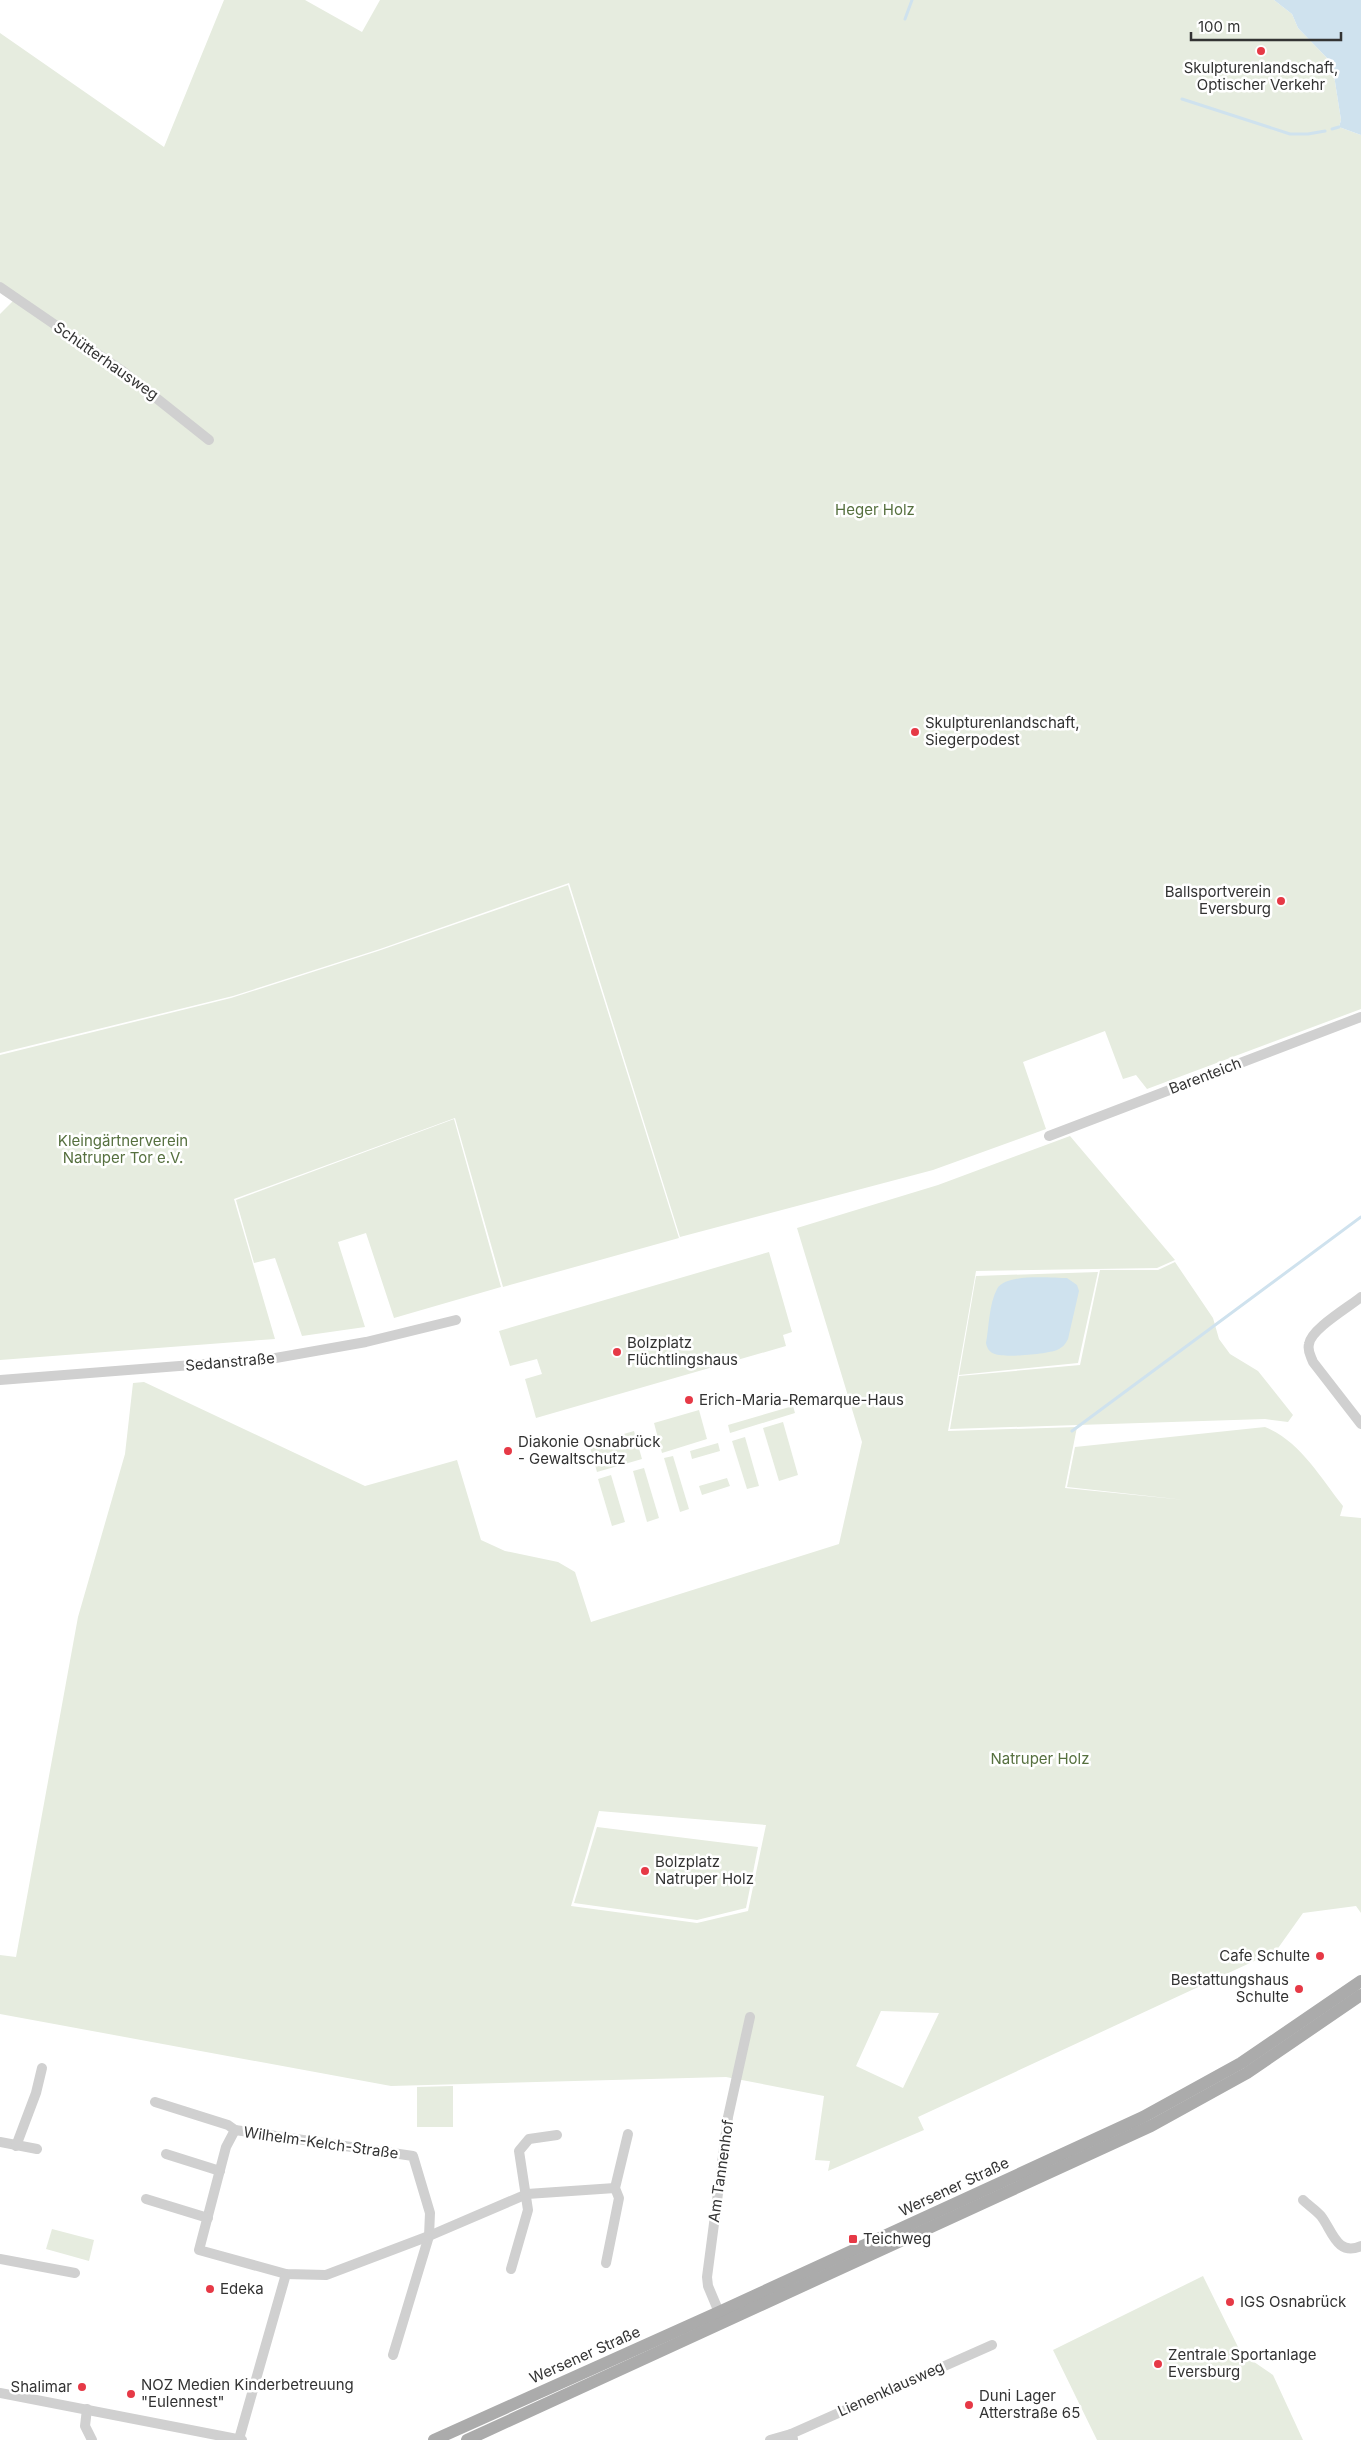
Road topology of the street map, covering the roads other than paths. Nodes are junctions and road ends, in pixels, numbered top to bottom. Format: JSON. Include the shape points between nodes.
{"nodes":[{"id":1,"x":0,"y":287,"type":"edge"},
{"id":2,"x":209,"y":440,"type":"dead end"},
{"id":3,"x":1361,"y":1016,"type":"edge"},
{"id":4,"x":1049,"y":1136,"type":"dead end"},
{"id":5,"x":1361,"y":1297,"type":"edge"},
{"id":6,"x":456,"y":1320,"type":"dead end"},
{"id":7,"x":0,"y":1380,"type":"edge"},
{"id":8,"x":1359,"y":1417,"type":"edge"},
{"id":9,"x":1361,"y":1981,"type":"edge"},
{"id":10,"x":1361,"y":1995,"type":"edge"},
{"id":11,"x":750,"y":2017,"type":"dead end"},
{"id":12,"x":42,"y":2068,"type":"dead end"},
{"id":13,"x":155,"y":2102,"type":"dead end"},
{"id":14,"x":235,"y":2130,"type":"junction"},
{"id":15,"x":557,"y":2134,"type":"dead end"},
{"id":16,"x":628,"y":2134,"type":"dead end"},
{"id":17,"x":0,"y":2142,"type":"edge"},
{"id":18,"x":16,"y":2146,"type":"junction"},
{"id":19,"x":37,"y":2149,"type":"dead end"},
{"id":20,"x":166,"y":2154,"type":"dead end"},
{"id":21,"x":220,"y":2171,"type":"junction"},
{"id":22,"x":615,"y":2188,"type":"junction"},
{"id":23,"x":527,"y":2194,"type":"junction"},
{"id":24,"x":146,"y":2199,"type":"dead end"},
{"id":25,"x":1302,"y":2200,"type":"dead end"},
{"id":26,"x":208,"y":2218,"type":"junction"},
{"id":27,"x":429,"y":2236,"type":"junction"},
{"id":28,"x":1361,"y":2246,"type":"edge"},
{"id":29,"x":0,"y":2259,"type":"edge"},
{"id":30,"x":606,"y":2263,"type":"dead end"},
{"id":31,"x":511,"y":2270,"type":"dead end"},
{"id":32,"x":75,"y":2274,"type":"dead end"},
{"id":33,"x":286,"y":2274,"type":"junction"},
{"id":34,"x":722,"y":2317,"type":"junction"},
{"id":35,"x":992,"y":2345,"type":"dead end"},
{"id":36,"x":392,"y":2355,"type":"dead end"},
{"id":37,"x":0,"y":2393,"type":"edge"},
{"id":38,"x":87,"y":2409,"type":"junction"},
{"id":39,"x":792,"y":2437,"type":"edge"},
{"id":40,"x":92,"y":2440,"type":"edge"},
{"id":41,"x":241,"y":2440,"type":"edge"},
{"id":42,"x":434,"y":2440,"type":"edge"},
{"id":43,"x":467,"y":2440,"type":"edge"},
{"id":44,"x":770,"y":2440,"type":"edge"}],
"edges":[{"from":1,"to":2,"type":"street","name":"Schütterhausweg","via":[[121,370]]},
{"from":3,"to":4,"type":"street","name":"Barenteich"},
{"from":5,"to":8,"type":"street","via":[[1315,1332],[1309,1342],[1313,1362]]},
{"from":6,"to":7,"type":"street","name":"Sedanstraße","via":[[366,1342],[270,1359]]},
{"from":9,"to":34,"type":"main road","name":"Wersener Straße","via":[[1241,2064],[1143,2117]]},
{"from":10,"to":34,"type":"main road","name":"Wersener Straße","via":[[1248,2074],[1151,2126]]},
{"from":11,"to":34,"type":"street","name":"Am Tannenhof","via":[[728,2117],[706,2277]]},
{"from":12,"to":18,"type":"street"},
{"from":13,"to":14,"type":"street","name":"Wilhelm-Kelch-Straße"},
{"from":14,"to":21,"type":"street","name":"Wilhelm-Kelch-Straße","via":[[226,2147]]},
{"from":14,"to":27,"type":"street","name":"Wilhelm-Kelch-Straße","via":[[414,2156],[430,2213]]},
{"from":15,"to":23,"type":"street","via":[[529,2139],[520,2151]]},
{"from":16,"to":22,"type":"street"},
{"from":17,"to":18,"type":"street"},
{"from":18,"to":19,"type":"street"},
{"from":20,"to":21,"type":"street"},
{"from":21,"to":26,"type":"street","name":"Wilhelm-Kelch-Straße"},
{"from":22,"to":23,"type":"street"},
{"from":22,"to":30,"type":"street","via":[[619,2198]]},
{"from":23,"to":27,"type":"street"},
{"from":23,"to":31,"type":"street","via":[[528,2210]]},
{"from":24,"to":26,"type":"street"},
{"from":25,"to":28,"type":"street","via":[[1321,2216],[1338,2244],[1351,2249]]},
{"from":26,"to":33,"type":"street","name":"Wilhelm-Kelch-Straße","via":[[199,2250]]},
{"from":27,"to":33,"type":"street","via":[[326,2275]]},
{"from":27,"to":36,"type":"street"},
{"from":29,"to":32,"type":"street"},
{"from":33,"to":41,"type":"street"},
{"from":34,"to":42,"type":"main road","name":"Wersener Straße"},
{"from":34,"to":43,"type":"main road","name":"Wersener Straße"},
{"from":35,"to":39,"type":"street","name":"Lienenklausweg"},
{"from":37,"to":38,"type":"street"},
{"from":38,"to":40,"type":"street","via":[[85,2426]]},
{"from":38,"to":41,"type":"street"},
{"from":39,"to":44,"type":"street","name":"Lienenklausweg"}]}
